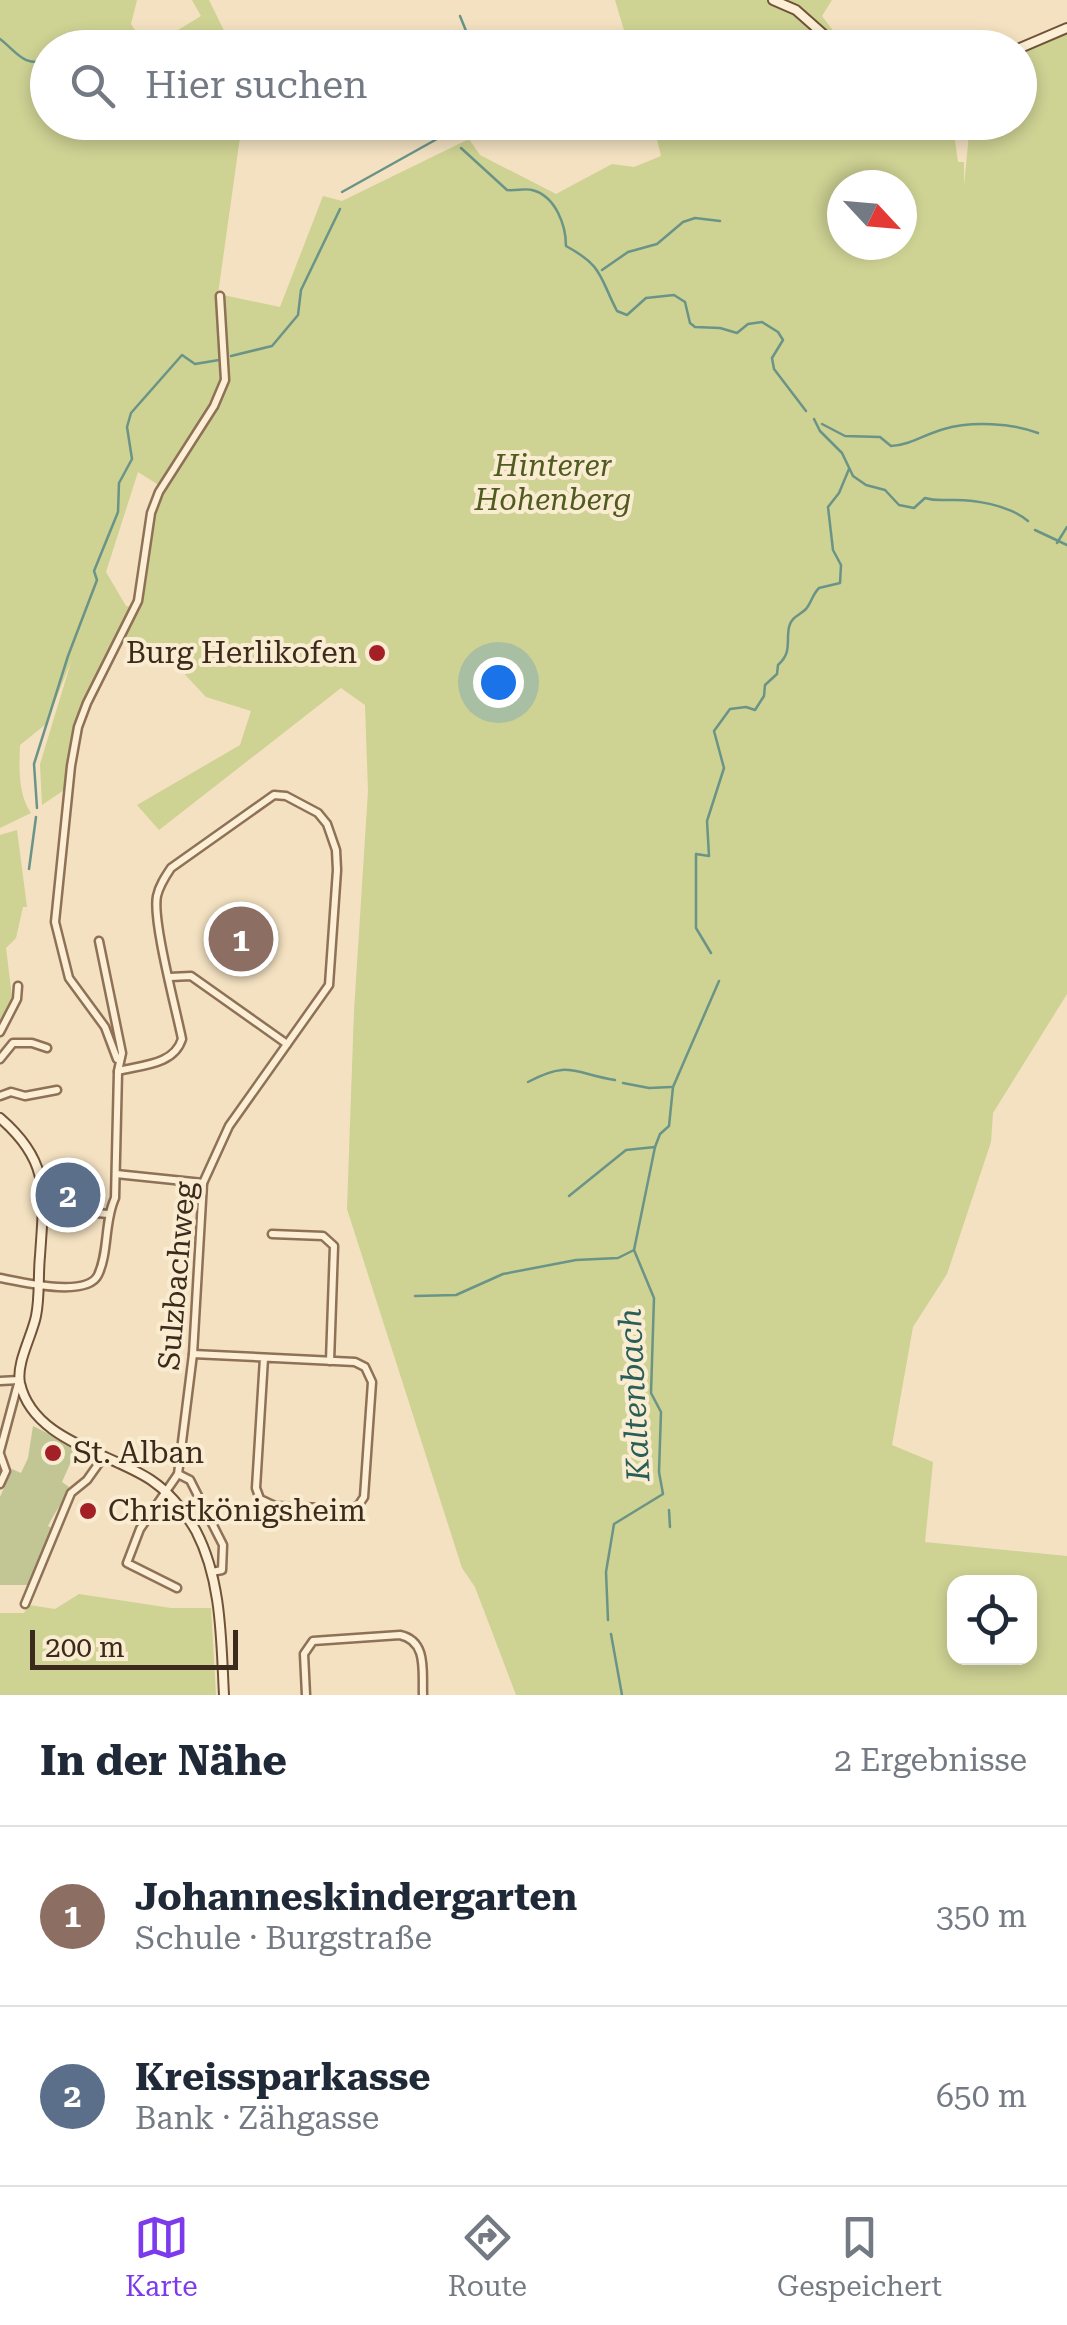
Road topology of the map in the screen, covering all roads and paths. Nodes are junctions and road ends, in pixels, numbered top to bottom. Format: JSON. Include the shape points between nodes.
{"nodes":[{"id":1,"x":773,"y":0,"type":"edge"},
{"id":2,"x":1067,"y":28,"type":"edge"},
{"id":3,"x":819,"y":30,"type":"edge"},
{"id":4,"x":1037,"y":41,"type":"edge"},
{"id":5,"x":220,"y":296,"type":"dead end"},
{"id":6,"x":99,"y":941,"type":"dead end"},
{"id":7,"x":170,"y":977,"type":"junction"},
{"id":8,"x":18,"y":986,"type":"dead end"},
{"id":9,"x":0,"y":1032,"type":"edge"},
{"id":10,"x":287,"y":1044,"type":"junction"},
{"id":11,"x":46,"y":1048,"type":"dead end"},
{"id":12,"x":0,"y":1059,"type":"edge"},
{"id":13,"x":118,"y":1071,"type":"junction"},
{"id":14,"x":57,"y":1090,"type":"dead end"},
{"id":15,"x":0,"y":1096,"type":"edge"},
{"id":16,"x":0,"y":1118,"type":"edge"},
{"id":17,"x":116,"y":1174,"type":"junction"},
{"id":18,"x":204,"y":1184,"type":"junction"},
{"id":19,"x":43,"y":1208,"type":"junction"},
{"id":20,"x":108,"y":1214,"type":"junction"},
{"id":21,"x":272,"y":1234,"type":"dead end"},
{"id":22,"x":0,"y":1278,"type":"edge"},
{"id":23,"x":38,"y":1285,"type":"junction"},
{"id":24,"x":193,"y":1354,"type":"junction"},
{"id":25,"x":264,"y":1358,"type":"junction"},
{"id":26,"x":330,"y":1361,"type":"junction"},
{"id":27,"x":19,"y":1380,"type":"junction"},
{"id":28,"x":0,"y":1381,"type":"edge"},
{"id":29,"x":0,"y":1452,"type":"edge"},
{"id":30,"x":104,"y":1456,"type":"junction"},
{"id":31,"x":178,"y":1474,"type":"junction"},
{"id":32,"x":0,"y":1484,"type":"edge"},
{"id":33,"x":164,"y":1490,"type":"junction"},
{"id":34,"x":212,"y":1572,"type":"junction"},
{"id":35,"x":178,"y":1588,"type":"dead end"},
{"id":36,"x":25,"y":1604,"type":"dead end"},
{"id":37,"x":224,"y":1695,"type":"edge"},
{"id":38,"x":306,"y":1695,"type":"edge"},
{"id":39,"x":423,"y":1695,"type":"edge"}],
"edges":[{"from":1,"to":3,"type":"main road"},
{"from":2,"to":4,"type":"main road"},
{"from":5,"to":13,"type":"street","via":[[225,380],[159,492],[138,601],[78,727],[55,922],[66,972],[105,1027]]},
{"from":6,"to":13,"type":"street","via":[[122,1052]]},
{"from":7,"to":10,"type":"street","via":[[192,976]]},
{"from":7,"to":10,"type":"street","name":"Sulzbachweg","via":[[156,904],[172,868],[274,795],[318,813],[336,850],[332,966],[322,999]]},
{"from":7,"to":13,"type":"street","via":[[180,1048],[169,1058]]},
{"from":8,"to":9,"type":"street"},
{"from":10,"to":18,"type":"street","name":"Sulzbachweg","via":[[229,1126]]},
{"from":11,"to":12,"type":"street","via":[[14,1043]]},
{"from":13,"to":17,"type":"street"},
{"from":14,"to":15,"type":"street"},
{"from":16,"to":19,"type":"main road","via":[[30,1148]]},
{"from":17,"to":18,"type":"street"},
{"from":17,"to":20,"type":"street"},
{"from":18,"to":24,"type":"street","name":"Sulzbachweg"},
{"from":19,"to":20,"type":"street"},
{"from":19,"to":23,"type":"main road"},
{"from":20,"to":23,"type":"street","via":[[95,1280],[87,1286]]},
{"from":21,"to":26,"type":"street","via":[[324,1236],[334,1246]]},
{"from":22,"to":23,"type":"street"},
{"from":23,"to":27,"type":"main road"},
{"from":24,"to":25,"type":"street"},
{"from":24,"to":31,"type":"street","name":"Sulzbachweg"},
{"from":25,"to":26,"type":"street"},
{"from":25,"to":26,"type":"street","via":[[260,1498],[274,1506],[354,1508],[364,1497],[371,1376],[360,1364]]},
{"from":27,"to":28,"type":"street"},
{"from":27,"to":29,"type":"street"},
{"from":27,"to":30,"type":"main road","via":[[49,1425]]},
{"from":29,"to":32,"type":"street","via":[[6,1472]]},
{"from":30,"to":33,"type":"main road"},
{"from":30,"to":36,"type":"street","via":[[71,1493]]},
{"from":31,"to":33,"type":"street"},
{"from":31,"to":34,"type":"street","via":[[190,1480],[222,1545],[222,1570]]},
{"from":33,"to":34,"type":"main road","via":[[194,1528]]},
{"from":33,"to":35,"type":"street","via":[[128,1563]]},
{"from":34,"to":37,"type":"main road"},
{"from":38,"to":39,"type":"street","via":[[304,1654],[313,1641],[400,1635],[420,1648]]}]}
